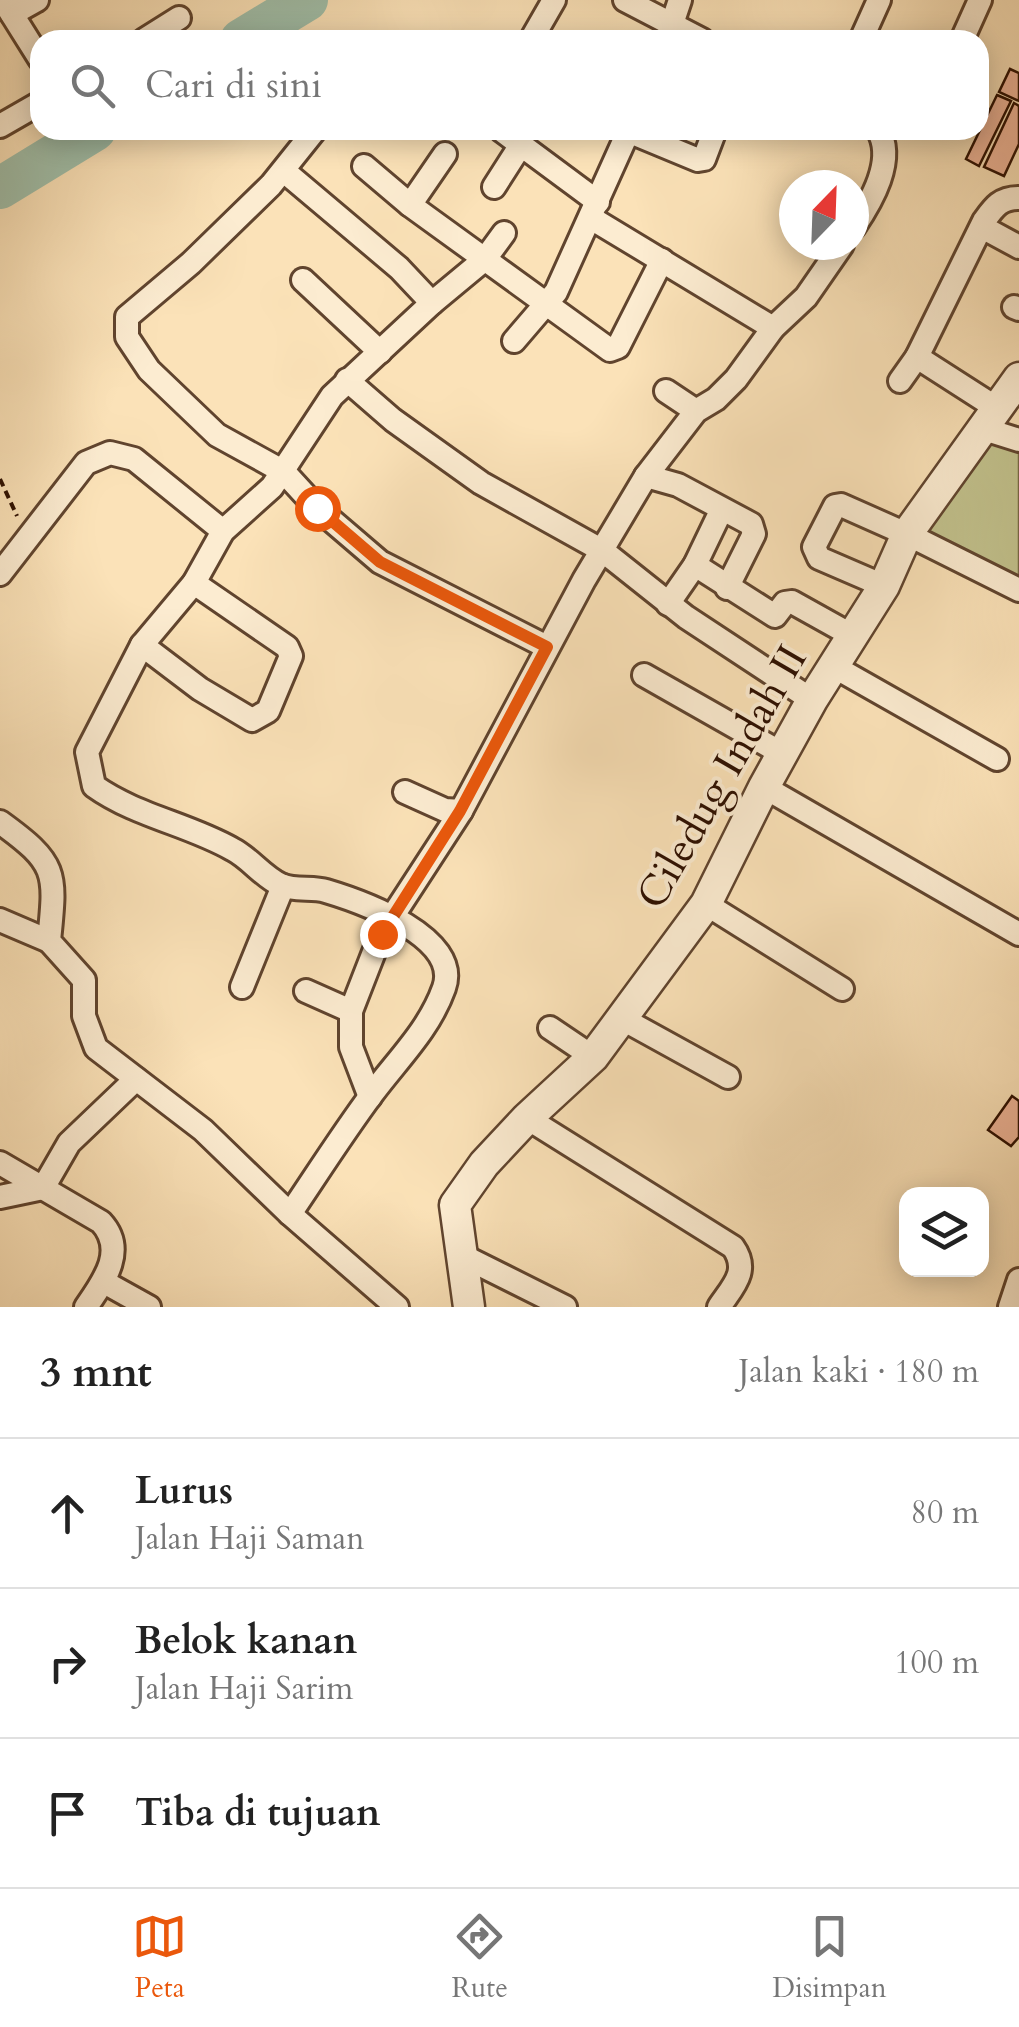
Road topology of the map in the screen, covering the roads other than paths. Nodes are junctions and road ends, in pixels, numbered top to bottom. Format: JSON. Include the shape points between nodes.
{"nodes":[{"id":1,"x":38,"y":0,"type":"edge"},
{"id":2,"x":554,"y":0,"type":"edge"},
{"id":3,"x":625,"y":0,"type":"edge"},
{"id":4,"x":680,"y":0,"type":"edge"},
{"id":5,"x":879,"y":0,"type":"edge"},
{"id":6,"x":980,"y":0,"type":"edge"},
{"id":7,"x":7,"y":7,"type":"edge"},
{"id":8,"x":179,"y":18,"type":"dead end"},
{"id":9,"x":160,"y":30,"type":"edge"},
{"id":10,"x":537,"y":30,"type":"edge"},
{"id":11,"x":665,"y":30,"type":"edge"},
{"id":12,"x":670,"y":30,"type":"edge"},
{"id":13,"x":866,"y":30,"type":"edge"},
{"id":14,"x":966,"y":30,"type":"edge"},
{"id":15,"x":30,"y":43,"type":"edge"},
{"id":16,"x":30,"y":109,"type":"edge"},
{"id":17,"x":0,"y":126,"type":"edge"},
{"id":18,"x":307,"y":140,"type":"edge"},
{"id":19,"x":515,"y":140,"type":"edge"},
{"id":20,"x":625,"y":140,"type":"edge"},
{"id":21,"x":650,"y":140,"type":"edge"},
{"id":22,"x":711,"y":140,"type":"edge"},
{"id":23,"x":883,"y":140,"type":"edge"},
{"id":24,"x":524,"y":147,"type":"junction"},
{"id":25,"x":445,"y":154,"type":"dead end"},
{"id":26,"x":364,"y":166,"type":"dead end"},
{"id":27,"x":284,"y":171,"type":"junction"},
{"id":28,"x":494,"y":187,"type":"dead end"},
{"id":29,"x":1019,"y":198,"type":"edge"},
{"id":30,"x":869,"y":199,"type":"edge"},
{"id":31,"x":410,"y":204,"type":"junction"},
{"id":32,"x":594,"y":210,"type":"junction"},
{"id":33,"x":982,"y":227,"type":"junction"},
{"id":34,"x":504,"y":233,"type":"dead end"},
{"id":35,"x":1019,"y":246,"type":"edge"},
{"id":36,"x":485,"y":260,"type":"junction"},
{"id":37,"x":662,"y":260,"type":"junction"},
{"id":38,"x":832,"y":260,"type":"edge"},
{"id":39,"x":303,"y":280,"type":"dead end"},
{"id":40,"x":432,"y":303,"type":"junction"},
{"id":41,"x":545,"y":305,"type":"junction"},
{"id":42,"x":773,"y":328,"type":"junction"},
{"id":43,"x":514,"y":341,"type":"dead end"},
{"id":44,"x":380,"y":352,"type":"junction"},
{"id":45,"x":918,"y":357,"type":"junction"},
{"id":46,"x":1019,"y":378,"type":"edge"},
{"id":47,"x":347,"y":380,"type":"junction"},
{"id":48,"x":900,"y":381,"type":"dead end"},
{"id":49,"x":666,"y":391,"type":"dead end"},
{"id":50,"x":696,"y":410,"type":"junction"},
{"id":51,"x":991,"y":419,"type":"junction"},
{"id":52,"x":1019,"y":440,"type":"edge"},
{"id":53,"x":284,"y":472,"type":"junction"},
{"id":54,"x":646,"y":476,"type":"junction"},
{"id":55,"x":721,"y":511,"type":"junction"},
{"id":56,"x":223,"y":532,"type":"junction"},
{"id":57,"x":910,"y":535,"type":"junction"},
{"id":58,"x":603,"y":551,"type":"junction"},
{"id":59,"x":1019,"y":564,"type":"edge"},
{"id":60,"x":694,"y":566,"type":"junction"},
{"id":61,"x":0,"y":574,"type":"edge"},
{"id":62,"x":194,"y":583,"type":"junction"},
{"id":63,"x":884,"y":586,"type":"junction"},
{"id":64,"x":1010,"y":586,"type":"edge"},
{"id":65,"x":727,"y":588,"type":"junction"},
{"id":66,"x":668,"y":604,"type":"junction"},
{"id":67,"x":853,"y":636,"type":"junction"},
{"id":68,"x":142,"y":645,"type":"junction"},
{"id":69,"x":547,"y":647,"type":"junction"},
{"id":70,"x":833,"y":666,"type":"junction"},
{"id":71,"x":644,"y":674,"type":"dead end"},
{"id":72,"x":812,"y":700,"type":"junction"},
{"id":73,"x":782,"y":754,"type":"junction"},
{"id":74,"x":997,"y":759,"type":"dead end"},
{"id":75,"x":764,"y":787,"type":"junction"},
{"id":76,"x":406,"y":792,"type":"dead end"},
{"id":77,"x":460,"y":811,"type":"junction"},
{"id":78,"x":0,"y":822,"type":"edge"},
{"id":79,"x":284,"y":886,"type":"junction"},
{"id":80,"x":706,"y":904,"type":"junction"},
{"id":81,"x":392,"y":918,"type":"junction"},
{"id":82,"x":0,"y":920,"type":"edge"},
{"id":83,"x":1019,"y":934,"type":"edge"},
{"id":84,"x":48,"y":941,"type":"junction"},
{"id":85,"x":242,"y":987,"type":"dead end"},
{"id":86,"x":842,"y":989,"type":"dead end"},
{"id":87,"x":306,"y":991,"type":"dead end"},
{"id":88,"x":352,"y":1010,"type":"junction"},
{"id":89,"x":620,"y":1018,"type":"junction"},
{"id":90,"x":550,"y":1028,"type":"dead end"},
{"id":91,"x":593,"y":1057,"type":"junction"},
{"id":92,"x":728,"y":1077,"type":"dead end"},
{"id":93,"x":136,"y":1079,"type":"junction"},
{"id":94,"x":370,"y":1097,"type":"junction"},
{"id":95,"x":527,"y":1118,"type":"junction"},
{"id":96,"x":0,"y":1163,"type":"edge"},
{"id":97,"x":44,"y":1188,"type":"junction"},
{"id":98,"x":0,"y":1198,"type":"edge"},
{"id":99,"x":290,"y":1214,"type":"junction"},
{"id":100,"x":461,"y":1255,"type":"junction"},
{"id":101,"x":1019,"y":1280,"type":"edge"},
{"id":102,"x":104,"y":1282,"type":"junction"},
{"id":103,"x":86,"y":1307,"type":"edge"},
{"id":104,"x":149,"y":1307,"type":"edge"},
{"id":105,"x":398,"y":1307,"type":"edge"},
{"id":106,"x":469,"y":1307,"type":"edge"},
{"id":107,"x":565,"y":1307,"type":"edge"},
{"id":108,"x":719,"y":1307,"type":"edge"},
{"id":109,"x":1010,"y":1307,"type":"edge"}],
"edges":[{"from":1,"to":7,"type":"street"},
{"from":2,"to":10,"type":"street"},
{"from":3,"to":11,"type":"street"},
{"from":4,"to":12,"type":"street"},
{"from":5,"to":13,"type":"street"},
{"from":6,"to":14,"type":"street"},
{"from":7,"to":15,"type":"street"},
{"from":8,"to":9,"type":"street"},
{"from":16,"to":17,"type":"street"},
{"from":18,"to":27,"type":"street"},
{"from":19,"to":24,"type":"street"},
{"from":20,"to":32,"type":"street"},
{"from":21,"to":22,"type":"street","via":[[698,160]]},
{"from":23,"to":30,"type":"street","via":[[880,178]]},
{"from":24,"to":28,"type":"street"},
{"from":24,"to":32,"type":"street"},
{"from":25,"to":31,"type":"street"},
{"from":26,"to":31,"type":"street"},
{"from":27,"to":40,"type":"street"},
{"from":27,"to":53,"type":"street","via":[[127,317],[125,326],[149,370],[218,436]]},
{"from":29,"to":33,"type":"street","via":[[996,204]]},
{"from":31,"to":36,"type":"street"},
{"from":32,"to":37,"type":"street"},
{"from":32,"to":41,"type":"street"},
{"from":33,"to":35,"type":"street"},
{"from":33,"to":45,"type":"street"},
{"from":34,"to":36,"type":"street"},
{"from":36,"to":40,"type":"street"},
{"from":36,"to":41,"type":"street"},
{"from":37,"to":41,"type":"street","via":[[614,350]]},
{"from":37,"to":42,"type":"street"},
{"from":38,"to":42,"type":"street"},
{"from":39,"to":44,"type":"street"},
{"from":40,"to":44,"type":"street"},
{"from":41,"to":43,"type":"street"},
{"from":42,"to":50,"type":"street","via":[[736,379]]},
{"from":44,"to":47,"type":"street"},
{"from":45,"to":48,"type":"street"},
{"from":45,"to":51,"type":"street"},
{"from":46,"to":51,"type":"street","name":"Ciledug Indah II"},
{"from":47,"to":53,"type":"street"},
{"from":47,"to":58,"type":"street","via":[[481,483]]},
{"from":49,"to":50,"type":"street"},
{"from":50,"to":54,"type":"street"},
{"from":51,"to":52,"type":"street"},
{"from":51,"to":57,"type":"street","name":"Ciledug Indah II"},
{"from":53,"to":56,"type":"street"},
{"from":53,"to":69,"type":"street","via":[[380,562]]},
{"from":54,"to":55,"type":"street","via":[[678,485]]},
{"from":54,"to":58,"type":"street"},
{"from":55,"to":60,"type":"street"},
{"from":55,"to":65,"type":"street","via":[[751,524],[754,534]]},
{"from":56,"to":61,"type":"street","via":[[134,459],[110,453],[86,463]]},
{"from":56,"to":62,"type":"street"},
{"from":57,"to":63,"type":"street","name":"Ciledug Indah II"},
{"from":57,"to":63,"type":"street","via":[[841,505],[830,512],[814,547],[820,558]]},
{"from":57,"to":64,"type":"street"},
{"from":58,"to":66,"type":"street"},
{"from":58,"to":69,"type":"street"},
{"from":59,"to":64,"type":"street"},
{"from":60,"to":65,"type":"street"},
{"from":60,"to":66,"type":"street"},
{"from":62,"to":68,"type":"street"},
{"from":62,"to":68,"type":"street","via":[[287,647],[291,656],[268,711],[252,720]]},
{"from":63,"to":67,"type":"street","name":"Ciledug Indah II"},
{"from":65,"to":67,"type":"street","via":[[774,616],[785,603],[802,606]]},
{"from":66,"to":72,"type":"street"},
{"from":67,"to":70,"type":"street","name":"Ciledug Indah II"},
{"from":68,"to":79,"type":"street","via":[[87,752],[94,786],[119,804],[232,848]]},
{"from":69,"to":77,"type":"street"},
{"from":70,"to":72,"type":"street","name":"Ciledug Indah II"},
{"from":70,"to":74,"type":"street"},
{"from":71,"to":73,"type":"street"},
{"from":72,"to":73,"type":"street","name":"Ciledug Indah II"},
{"from":73,"to":75,"type":"street","name":"Ciledug Indah II"},
{"from":75,"to":80,"type":"street","name":"Ciledug Indah II"},
{"from":75,"to":83,"type":"street"},
{"from":76,"to":77,"type":"street"},
{"from":77,"to":81,"type":"street"},
{"from":78,"to":84,"type":"street","via":[[48,862],[54,890]]},
{"from":79,"to":81,"type":"street","via":[[324,890]]},
{"from":79,"to":85,"type":"street"},
{"from":80,"to":86,"type":"street"},
{"from":80,"to":89,"type":"street","name":"Ciledug Indah II"},
{"from":81,"to":88,"type":"street"},
{"from":81,"to":94,"type":"street","via":[[440,952],[446,984],[412,1046]]},
{"from":82,"to":84,"type":"street"},
{"from":84,"to":93,"type":"street","via":[[84,980],[84,1016],[96,1048]]},
{"from":87,"to":88,"type":"street"},
{"from":88,"to":94,"type":"street","via":[[350,1047]]},
{"from":89,"to":91,"type":"street","name":"Ciledug Indah II"},
{"from":89,"to":92,"type":"street"},
{"from":90,"to":91,"type":"street"},
{"from":91,"to":95,"type":"street","name":"Ciledug Indah II"},
{"from":93,"to":97,"type":"street","via":[[69,1143]]},
{"from":93,"to":99,"type":"street","via":[[203,1130]]},
{"from":94,"to":99,"type":"street"},
{"from":95,"to":100,"type":"street","name":"Ciledug Indah II","via":[[454,1205]]},
{"from":95,"to":108,"type":"street","via":[[733,1247],[742,1270]]},
{"from":96,"to":97,"type":"street"},
{"from":97,"to":98,"type":"street"},
{"from":97,"to":102,"type":"street","via":[[110,1232],[114,1250]]},
{"from":99,"to":105,"type":"street"},
{"from":100,"to":106,"type":"street","name":"Ciledug Indah II"},
{"from":100,"to":107,"type":"street"},
{"from":101,"to":109,"type":"street"},
{"from":102,"to":103,"type":"street"},
{"from":102,"to":104,"type":"street"}]}
